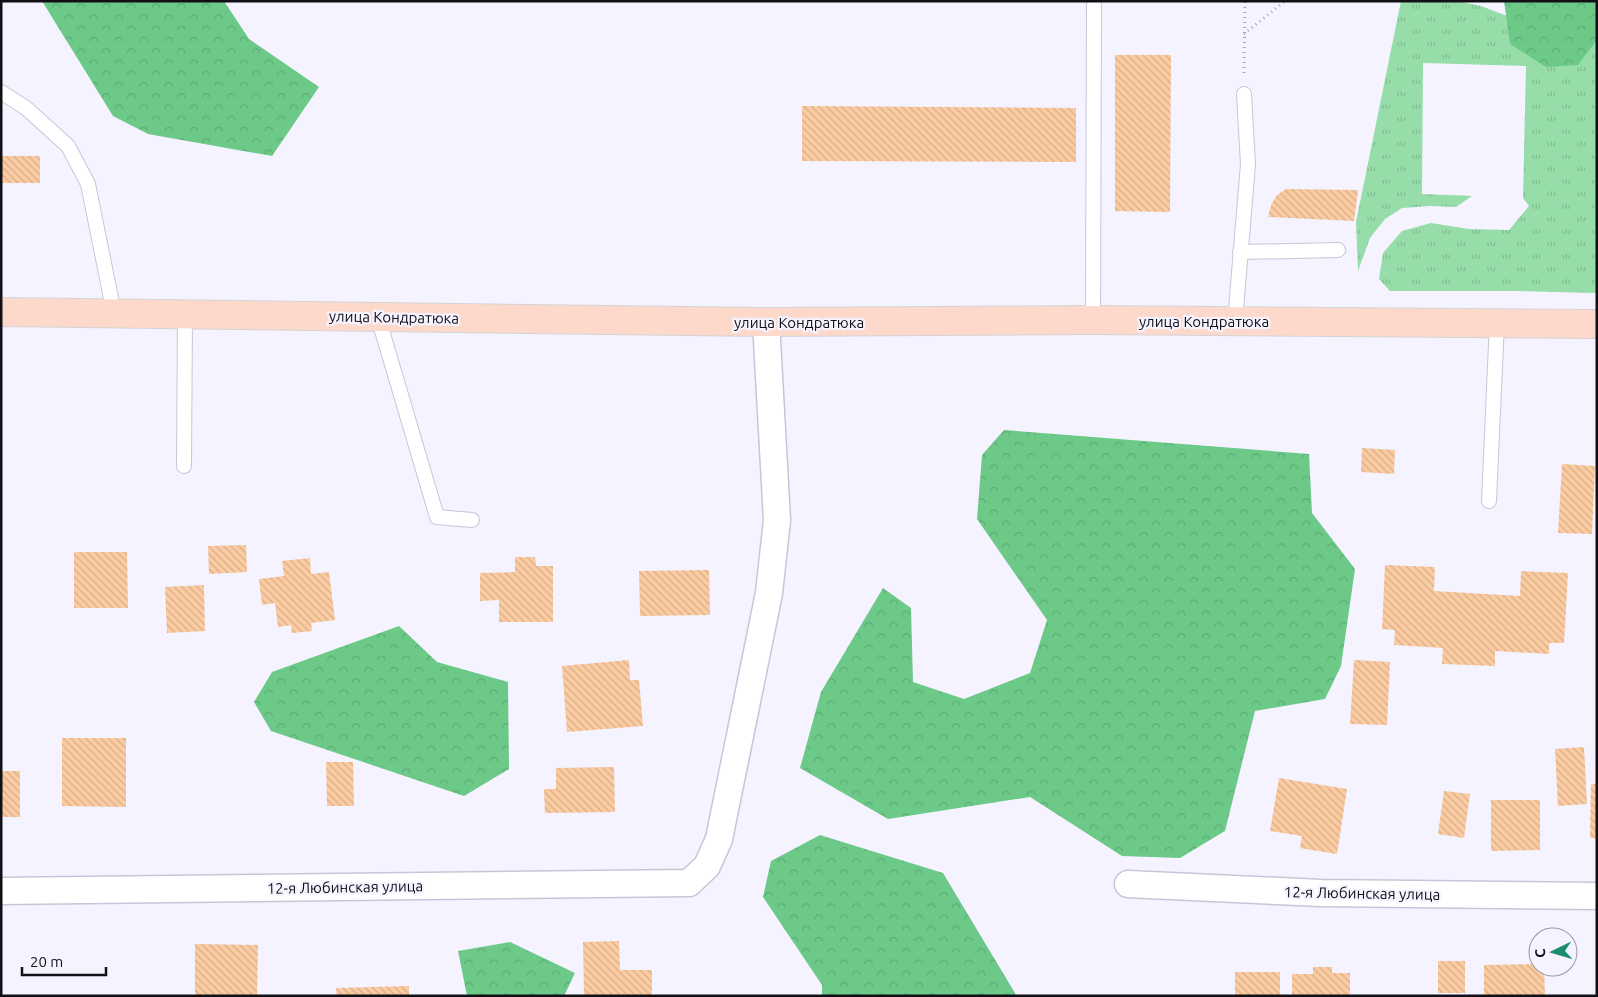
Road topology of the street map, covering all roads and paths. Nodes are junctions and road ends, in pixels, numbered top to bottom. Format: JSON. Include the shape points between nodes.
{"nodes":[{"id":1,"x":1245,"y":1,"type":"edge"},
{"id":2,"x":1286,"y":1,"type":"edge"},
{"id":3,"x":1094,"y":6,"type":"dead end"},
{"id":4,"x":1244,"y":34,"type":"junction"},
{"id":5,"x":1,"y":92,"type":"edge"},
{"id":6,"x":1244,"y":94,"type":"joint"},
{"id":7,"x":1338,"y":250,"type":"dead end"},
{"id":8,"x":1240,"y":252,"type":"junction"},
{"id":9,"x":1,"y":312,"type":"edge"},
{"id":10,"x":114,"y":313,"type":"junction"},
{"id":11,"x":185,"y":314,"type":"junction"},
{"id":12,"x":378,"y":317,"type":"junction"},
{"id":13,"x":1093,"y":320,"type":"junction"},
{"id":14,"x":1235,"y":321,"type":"junction"},
{"id":15,"x":766,"y":322,"type":"junction"},
{"id":16,"x":1497,"y":322,"type":"junction"},
{"id":17,"x":1597,"y":324,"type":"edge"},
{"id":18,"x":184,"y":466,"type":"dead end"},
{"id":19,"x":1489,"y":501,"type":"dead end"},
{"id":20,"x":472,"y":520,"type":"dead end"},
{"id":21,"x":1128,"y":884,"type":"dead end"},
{"id":22,"x":1,"y":891,"type":"edge"},
{"id":23,"x":1597,"y":896,"type":"edge"}],
"edges":[{"from":1,"to":4,"type":"path"},
{"from":2,"to":4,"type":"path"},
{"from":3,"to":13,"type":"lane"},
{"from":4,"to":6,"type":"path"},
{"from":5,"to":10,"type":"lane","via":[[26,108],[68,146],[88,184]]},
{"from":6,"to":8,"type":"lane","via":[[1248,164]]},
{"from":7,"to":8,"type":"lane"},
{"from":8,"to":14,"type":"lane"},
{"from":9,"to":10,"type":"main road","name":"улица Кондратюка"},
{"from":10,"to":11,"type":"main road","name":"улица Кондратюка"},
{"from":11,"to":12,"type":"main road","name":"улица Кондратюка"},
{"from":11,"to":18,"type":"lane"},
{"from":12,"to":15,"type":"main road","name":"улица Кондратюка"},
{"from":12,"to":20,"type":"lane","via":[[437,517]]},
{"from":13,"to":14,"type":"main road","name":"улица Кондратюка"},
{"from":13,"to":15,"type":"main road","name":"улица Кондратюка"},
{"from":14,"to":16,"type":"main road","name":"улица Кондратюка"},
{"from":15,"to":22,"type":"street","name":"12-я Любинская улица","via":[[777,520],[769,593],[719,839],[707,866],[689,883]]},
{"from":16,"to":17,"type":"main road","name":"улица Кондратюка"},
{"from":16,"to":19,"type":"lane"},
{"from":21,"to":23,"type":"street","name":"12-я Любинская улица","via":[[1321,893]]}]}
